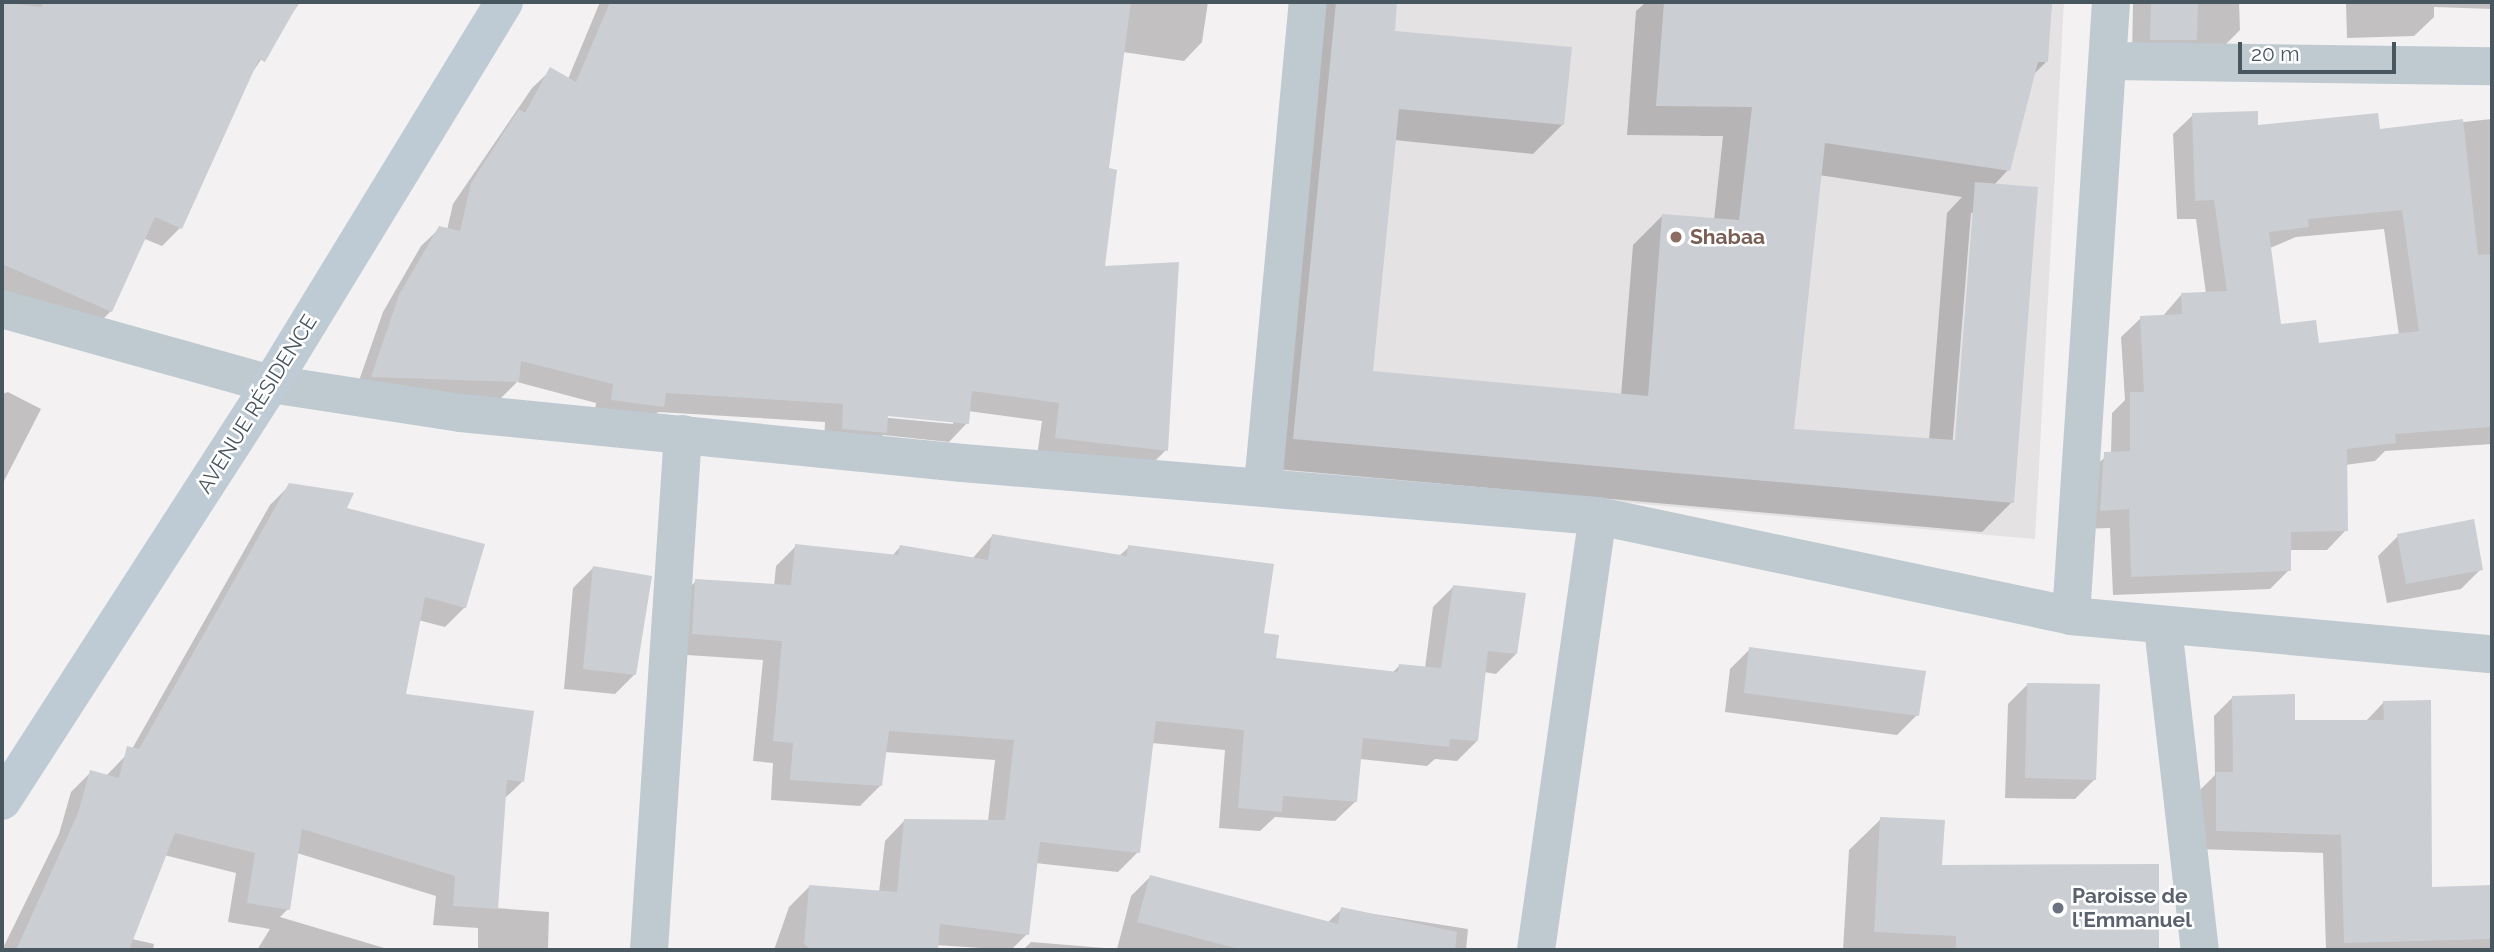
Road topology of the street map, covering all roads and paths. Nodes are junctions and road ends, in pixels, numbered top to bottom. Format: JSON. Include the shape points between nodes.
{"nodes":[{"id":1,"x":504,"y":2,"type":"edge"},
{"id":2,"x":1308,"y":2,"type":"edge"},
{"id":3,"x":2110,"y":2,"type":"edge"},
{"id":4,"x":2111,"y":61,"type":"junction"},
{"id":5,"x":2492,"y":66,"type":"edge"},
{"id":6,"x":2,"y":309,"type":"edge"},
{"id":7,"x":271,"y":384,"type":"junction"},
{"id":8,"x":683,"y":434,"type":"junction"},
{"id":9,"x":1263,"y":485,"type":"junction"},
{"id":10,"x":1598,"y":516,"type":"junction"},
{"id":11,"x":2071,"y":616,"type":"junction"},
{"id":12,"x":2163,"y":627,"type":"junction"},
{"id":13,"x":2492,"y":654,"type":"edge"},
{"id":14,"x":2,"y":801,"type":"edge"},
{"id":15,"x":649,"y":950,"type":"edge"},
{"id":16,"x":1536,"y":950,"type":"edge"},
{"id":17,"x":2200,"y":950,"type":"edge"}],
"edges":[{"from":1,"to":7,"type":"main road","name":"AVENUE RÉSIDENCE"},
{"from":2,"to":9,"type":"street"},
{"from":3,"to":4,"type":"street"},
{"from":4,"to":5,"type":"street"},
{"from":4,"to":11,"type":"street"},
{"from":6,"to":7,"type":"street"},
{"from":7,"to":8,"type":"street","via":[[461,413]]},
{"from":7,"to":14,"type":"main road","name":"AVENUE RÉSIDENCE"},
{"from":8,"to":9,"type":"street","via":[[963,464]]},
{"from":8,"to":15,"type":"street"},
{"from":9,"to":10,"type":"street"},
{"from":10,"to":11,"type":"street"},
{"from":10,"to":16,"type":"street"},
{"from":11,"to":12,"type":"street"},
{"from":12,"to":13,"type":"street"},
{"from":12,"to":17,"type":"street"}]}
